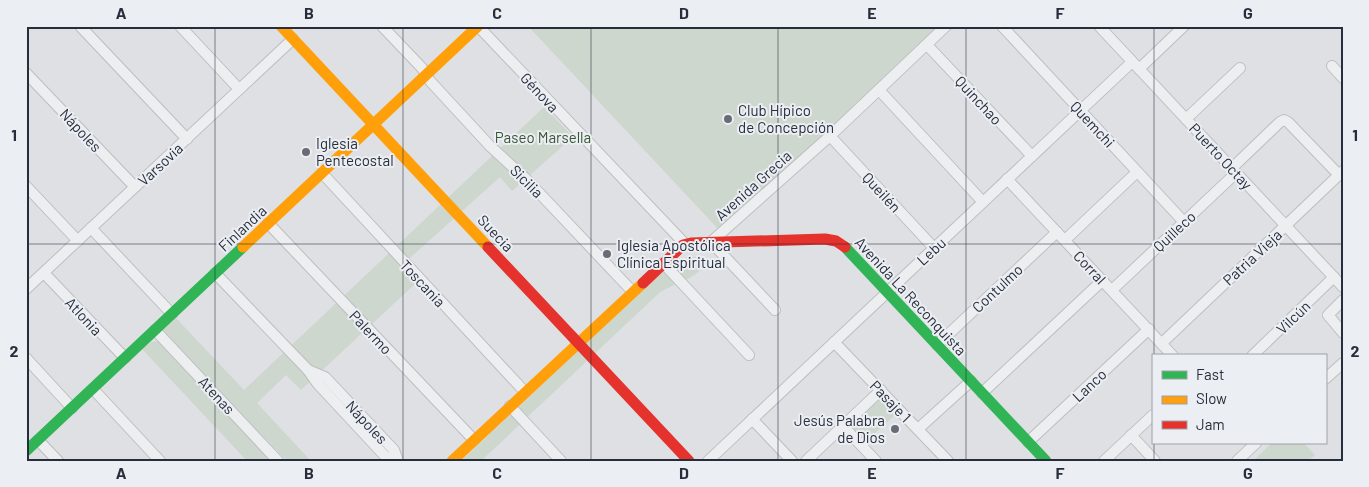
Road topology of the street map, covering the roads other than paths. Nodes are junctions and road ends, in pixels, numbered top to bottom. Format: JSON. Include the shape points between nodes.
{"nodes":[{"id":1,"x":80,"y":26,"type":"edge"},
{"id":2,"x":180,"y":26,"type":"edge"},
{"id":3,"x":281,"y":26,"type":"edge"},
{"id":4,"x":382,"y":26,"type":"edge"},
{"id":5,"x":478,"y":26,"type":"edge"},
{"id":6,"x":946,"y":26,"type":"edge"},
{"id":7,"x":1002,"y":26,"type":"edge"},
{"id":8,"x":1099,"y":26,"type":"edge"},
{"id":9,"x":1184,"y":26,"type":"edge"},
{"id":10,"x":293,"y":39,"type":"junction"},
{"id":11,"x":927,"y":45,"type":"junction"},
{"id":12,"x":1135,"y":65,"type":"junction"},
{"id":13,"x":1332,"y":66,"type":"dead end"},
{"id":14,"x":1240,"y":68,"type":"dead end"},
{"id":15,"x":26,"y":73,"type":"edge"},
{"id":16,"x":426,"y":75,"type":"junction"},
{"id":17,"x":1343,"y":78,"type":"edge"},
{"id":18,"x":239,"y":89,"type":"junction"},
{"id":19,"x":879,"y":90,"type":"junction"},
{"id":20,"x":1080,"y":110,"type":"junction"},
{"id":21,"x":1186,"y":119,"type":"junction"},
{"id":22,"x":374,"y":124,"type":"junction"},
{"id":23,"x":830,"y":136,"type":"junction"},
{"id":24,"x":187,"y":139,"type":"junction"},
{"id":25,"x":1032,"y":156,"type":"junction"},
{"id":26,"x":1234,"y":170,"type":"junction"},
{"id":27,"x":1137,"y":172,"type":"junction"},
{"id":28,"x":322,"y":173,"type":"junction"},
{"id":29,"x":1341,"y":173,"type":"edge"},
{"id":30,"x":1008,"y":179,"type":"junction"},
{"id":31,"x":26,"y":186,"type":"edge"},
{"id":32,"x":135,"y":187,"type":"junction"},
{"id":33,"x":983,"y":202,"type":"junction"},
{"id":34,"x":1184,"y":222,"type":"junction"},
{"id":35,"x":268,"y":223,"type":"junction"},
{"id":36,"x":1286,"y":226,"type":"junction"},
{"id":37,"x":91,"y":228,"type":"junction"},
{"id":38,"x":1057,"y":232,"type":"junction"},
{"id":39,"x":1065,"y":240,"type":"junction"},
{"id":40,"x":78,"y":241,"type":"junction"},
{"id":41,"x":711,"y":242,"type":"junction"},
{"id":42,"x":685,"y":244,"type":"junction"},
{"id":43,"x":934,"y":248,"type":"junction"},
{"id":44,"x":663,"y":263,"type":"junction"},
{"id":45,"x":44,"y":273,"type":"junction"},
{"id":46,"x":215,"y":273,"type":"junction"},
{"id":47,"x":1334,"y":278,"type":"junction"},
{"id":48,"x":1103,"y":280,"type":"junction"},
{"id":49,"x":1343,"y":286,"type":"edge"},
{"id":50,"x":26,"y":289,"type":"edge"},
{"id":51,"x":1112,"y":290,"type":"junction"},
{"id":52,"x":632,"y":291,"type":"junction"},
{"id":53,"x":887,"y":292,"type":"junction"},
{"id":54,"x":1343,"y":300,"type":"edge"},
{"id":55,"x":775,"y":310,"type":"dead end"},
{"id":56,"x":172,"y":314,"type":"junction"},
{"id":57,"x":1149,"y":329,"type":"junction"},
{"id":58,"x":155,"y":330,"type":"junction"},
{"id":59,"x":1343,"y":333,"type":"edge"},
{"id":60,"x":578,"y":342,"type":"junction"},
{"id":61,"x":834,"y":342,"type":"junction"},
{"id":62,"x":1162,"y":343,"type":"junction"},
{"id":63,"x":937,"y":345,"type":"junction"},
{"id":64,"x":1172,"y":354,"type":"edge"},
{"id":65,"x":1254,"y":354,"type":"edge"},
{"id":66,"x":748,"y":356,"type":"dead end"},
{"id":67,"x":26,"y":358,"type":"edge"},
{"id":68,"x":125,"y":358,"type":"junction"},
{"id":69,"x":1343,"y":363,"type":"edge"},
{"id":70,"x":1326,"y":378,"type":"edge"},
{"id":71,"x":971,"y":381,"type":"junction"},
{"id":72,"x":93,"y":389,"type":"junction"},
{"id":73,"x":881,"y":390,"type":"junction"},
{"id":74,"x":525,"y":392,"type":"junction"},
{"id":75,"x":982,"y":393,"type":"junction"},
{"id":76,"x":510,"y":406,"type":"junction"},
{"id":77,"x":72,"y":408,"type":"junction"},
{"id":78,"x":1152,"y":416,"type":"edge"},
{"id":79,"x":752,"y":419,"type":"junction"},
{"id":80,"x":843,"y":426,"type":"junction"},
{"id":81,"x":918,"y":429,"type":"junction"},
{"id":82,"x":1131,"y":435,"type":"junction"},
{"id":83,"x":38,"y":440,"type":"junction"},
{"id":84,"x":474,"y":440,"type":"junction"},
{"id":85,"x":1028,"y":442,"type":"junction"},
{"id":86,"x":1255,"y":444,"type":"edge"},
{"id":87,"x":26,"y":451,"type":"edge"},
{"id":88,"x":459,"y":459,"type":"edge"},
{"id":89,"x":397,"y":460,"type":"edge"},
{"id":90,"x":58,"y":461,"type":"edge"},
{"id":91,"x":160,"y":461,"type":"edge"},
{"id":92,"x":278,"y":461,"type":"edge"},
{"id":93,"x":561,"y":461,"type":"edge"},
{"id":94,"x":689,"y":461,"type":"edge"},
{"id":95,"x":708,"y":461,"type":"edge"},
{"id":96,"x":792,"y":461,"type":"edge"},
{"id":97,"x":806,"y":461,"type":"edge"},
{"id":98,"x":876,"y":461,"type":"edge"},
{"id":99,"x":948,"y":461,"type":"edge"},
{"id":100,"x":1046,"y":461,"type":"edge"},
{"id":101,"x":1104,"y":461,"type":"edge"},
{"id":102,"x":1155,"y":461,"type":"edge"},
{"id":103,"x":1237,"y":461,"type":"edge"}],
"edges":[{"from":1,"to":24,"type":"street"},
{"from":2,"to":18,"type":"street"},
{"from":3,"to":10,"type":"street","name":"Suecia"},
{"from":4,"to":16,"type":"street","name":"Sicilia"},
{"from":5,"to":16,"type":"street","name":"Finlandia"},
{"from":5,"to":42,"type":"street","name":"Génova"},
{"from":6,"to":11,"type":"street","name":"Avenida Grecia"},
{"from":7,"to":20,"type":"street","name":"Quemchi"},
{"from":8,"to":12,"type":"street","name":"Puerto Octay"},
{"from":9,"to":12,"type":"street","name":"Lebu"},
{"from":10,"to":18,"type":"street","name":"Varsovia"},
{"from":10,"to":22,"type":"street","name":"Suecia"},
{"from":11,"to":19,"type":"street","name":"Avenida Grecia"},
{"from":11,"to":25,"type":"street","name":"Quinchao"},
{"from":12,"to":20,"type":"street","name":"Lebu"},
{"from":12,"to":21,"type":"street","name":"Puerto Octay"},
{"from":13,"to":17,"type":"street"},
{"from":14,"to":21,"type":"street"},
{"from":15,"to":32,"type":"street","name":"Nápoles"},
{"from":16,"to":22,"type":"street","name":"Finlandia"},
{"from":16,"to":52,"type":"street","name":"Sicilia","via":[[490,146],[527,180]]},
{"from":18,"to":24,"type":"street","name":"Varsovia"},
{"from":19,"to":23,"type":"street","name":"Avenida Grecia"},
{"from":19,"to":33,"type":"street"},
{"from":20,"to":25,"type":"street","name":"Lebu"},
{"from":20,"to":27,"type":"street","name":"Quemchi"},
{"from":21,"to":26,"type":"street","name":"Puerto Octay"},
{"from":22,"to":28,"type":"street","name":"Finlandia"},
{"from":22,"to":60,"type":"street","name":"Suecia"},
{"from":23,"to":41,"type":"street","name":"Avenida Grecia"},
{"from":23,"to":43,"type":"street","name":"Queilén"},
{"from":24,"to":32,"type":"street","name":"Varsovia"},
{"from":25,"to":30,"type":"street","name":"Lebu"},
{"from":26,"to":29,"type":"street","name":"Quilleco","via":[[1284,120]]},
{"from":26,"to":34,"type":"street","name":"Quilleco"},
{"from":26,"to":36,"type":"street","name":"Puerto Octay"},
{"from":27,"to":34,"type":"street","name":"Quemchi"},
{"from":27,"to":39,"type":"street"},
{"from":28,"to":35,"type":"street","name":"Finlandia"},
{"from":28,"to":74,"type":"street","name":"Toscania"},
{"from":29,"to":36,"type":"street","name":"Patria Vieja"},
{"from":30,"to":33,"type":"street","name":"Lebu"},
{"from":30,"to":38,"type":"street","name":"Corral"},
{"from":31,"to":40,"type":"street"},
{"from":32,"to":37,"type":"street","name":"Varsovia"},
{"from":33,"to":43,"type":"street","name":"Lebu"},
{"from":34,"to":51,"type":"street","name":"Quilleco"},
{"from":35,"to":46,"type":"street","name":"Finlandia"},
{"from":35,"to":84,"type":"street","name":"Palermo"},
{"from":36,"to":47,"type":"street","name":"Puerto Octay"},
{"from":36,"to":62,"type":"street","name":"Patria Vieja"},
{"from":37,"to":40,"type":"street","name":"Varsovia"},
{"from":37,"to":56,"type":"street"},
{"from":38,"to":39,"type":"street","name":"Corral"},
{"from":38,"to":63,"type":"street","name":"Contulmo"},
{"from":39,"to":48,"type":"street","name":"Corral"},
{"from":40,"to":45,"type":"street","name":"Varsovia"},
{"from":41,"to":42,"type":"street","name":"Avenida La Reconquista"},
{"from":41,"to":53,"type":"street","name":"Avenida La Reconquista","via":[[836,241]]},
{"from":41,"to":55,"type":"street"},
{"from":42,"to":44,"type":"street"},
{"from":43,"to":53,"type":"street","name":"Lebu"},
{"from":44,"to":52,"type":"street"},
{"from":44,"to":66,"type":"street"},
{"from":45,"to":50,"type":"street","name":"Varsovia"},
{"from":45,"to":68,"type":"street","name":"Atlonia"},
{"from":46,"to":56,"type":"street","name":"Finlandia"},
{"from":46,"to":89,"type":"street","name":"Nápoles","via":[[384,455]]},
{"from":47,"to":49,"type":"street","name":"Puerto Octay"},
{"from":47,"to":65,"type":"street","name":"Vilcún"},
{"from":48,"to":51,"type":"street","name":"Corral"},
{"from":48,"to":75,"type":"street"},
{"from":51,"to":57,"type":"street","name":"Corral"},
{"from":52,"to":60,"type":"street"},
{"from":53,"to":61,"type":"street","name":"Lebu"},
{"from":53,"to":63,"type":"street","name":"Avenida La Reconquista"},
{"from":54,"to":59,"type":"street","via":[[1328,315]]},
{"from":56,"to":58,"type":"street","name":"Finlandia"},
{"from":57,"to":62,"type":"street","name":"Corral"},
{"from":57,"to":85,"type":"street","name":"Lanco"},
{"from":58,"to":68,"type":"street","name":"Finlandia"},
{"from":58,"to":92,"type":"street","name":"Atenas"},
{"from":60,"to":74,"type":"street"},
{"from":60,"to":94,"type":"street","name":"Suecia"},
{"from":61,"to":73,"type":"street","name":"Pasaje 1"},
{"from":61,"to":79,"type":"street","name":"Lebu"},
{"from":62,"to":64,"type":"street","name":"Corral"},
{"from":63,"to":71,"type":"street","name":"Avenida La Reconquista"},
{"from":67,"to":77,"type":"street"},
{"from":68,"to":72,"type":"street","name":"Finlandia"},
{"from":69,"to":70,"type":"street"},
{"from":71,"to":75,"type":"street","name":"Avenida La Reconquista"},
{"from":71,"to":81,"type":"street"},
{"from":72,"to":77,"type":"street","name":"Finlandia"},
{"from":72,"to":91,"type":"street"},
{"from":73,"to":80,"type":"street"},
{"from":73,"to":81,"type":"street","name":"Pasaje 1"},
{"from":74,"to":76,"type":"street"},
{"from":75,"to":85,"type":"street","name":"Avenida La Reconquista"},
{"from":76,"to":84,"type":"street"},
{"from":76,"to":93,"type":"street"},
{"from":77,"to":83,"type":"street","name":"Finlandia"},
{"from":78,"to":82,"type":"street"},
{"from":79,"to":95,"type":"street","name":"Lebu"},
{"from":79,"to":96,"type":"street"},
{"from":80,"to":97,"type":"street"},
{"from":80,"to":98,"type":"street"},
{"from":81,"to":99,"type":"street","name":"Pasaje 1"},
{"from":82,"to":101,"type":"street"},
{"from":82,"to":102,"type":"street"},
{"from":83,"to":87,"type":"street","name":"Finlandia"},
{"from":83,"to":90,"type":"street"},
{"from":84,"to":88,"type":"street"},
{"from":85,"to":100,"type":"street","name":"Avenida La Reconquista"},
{"from":86,"to":103,"type":"street"}]}
